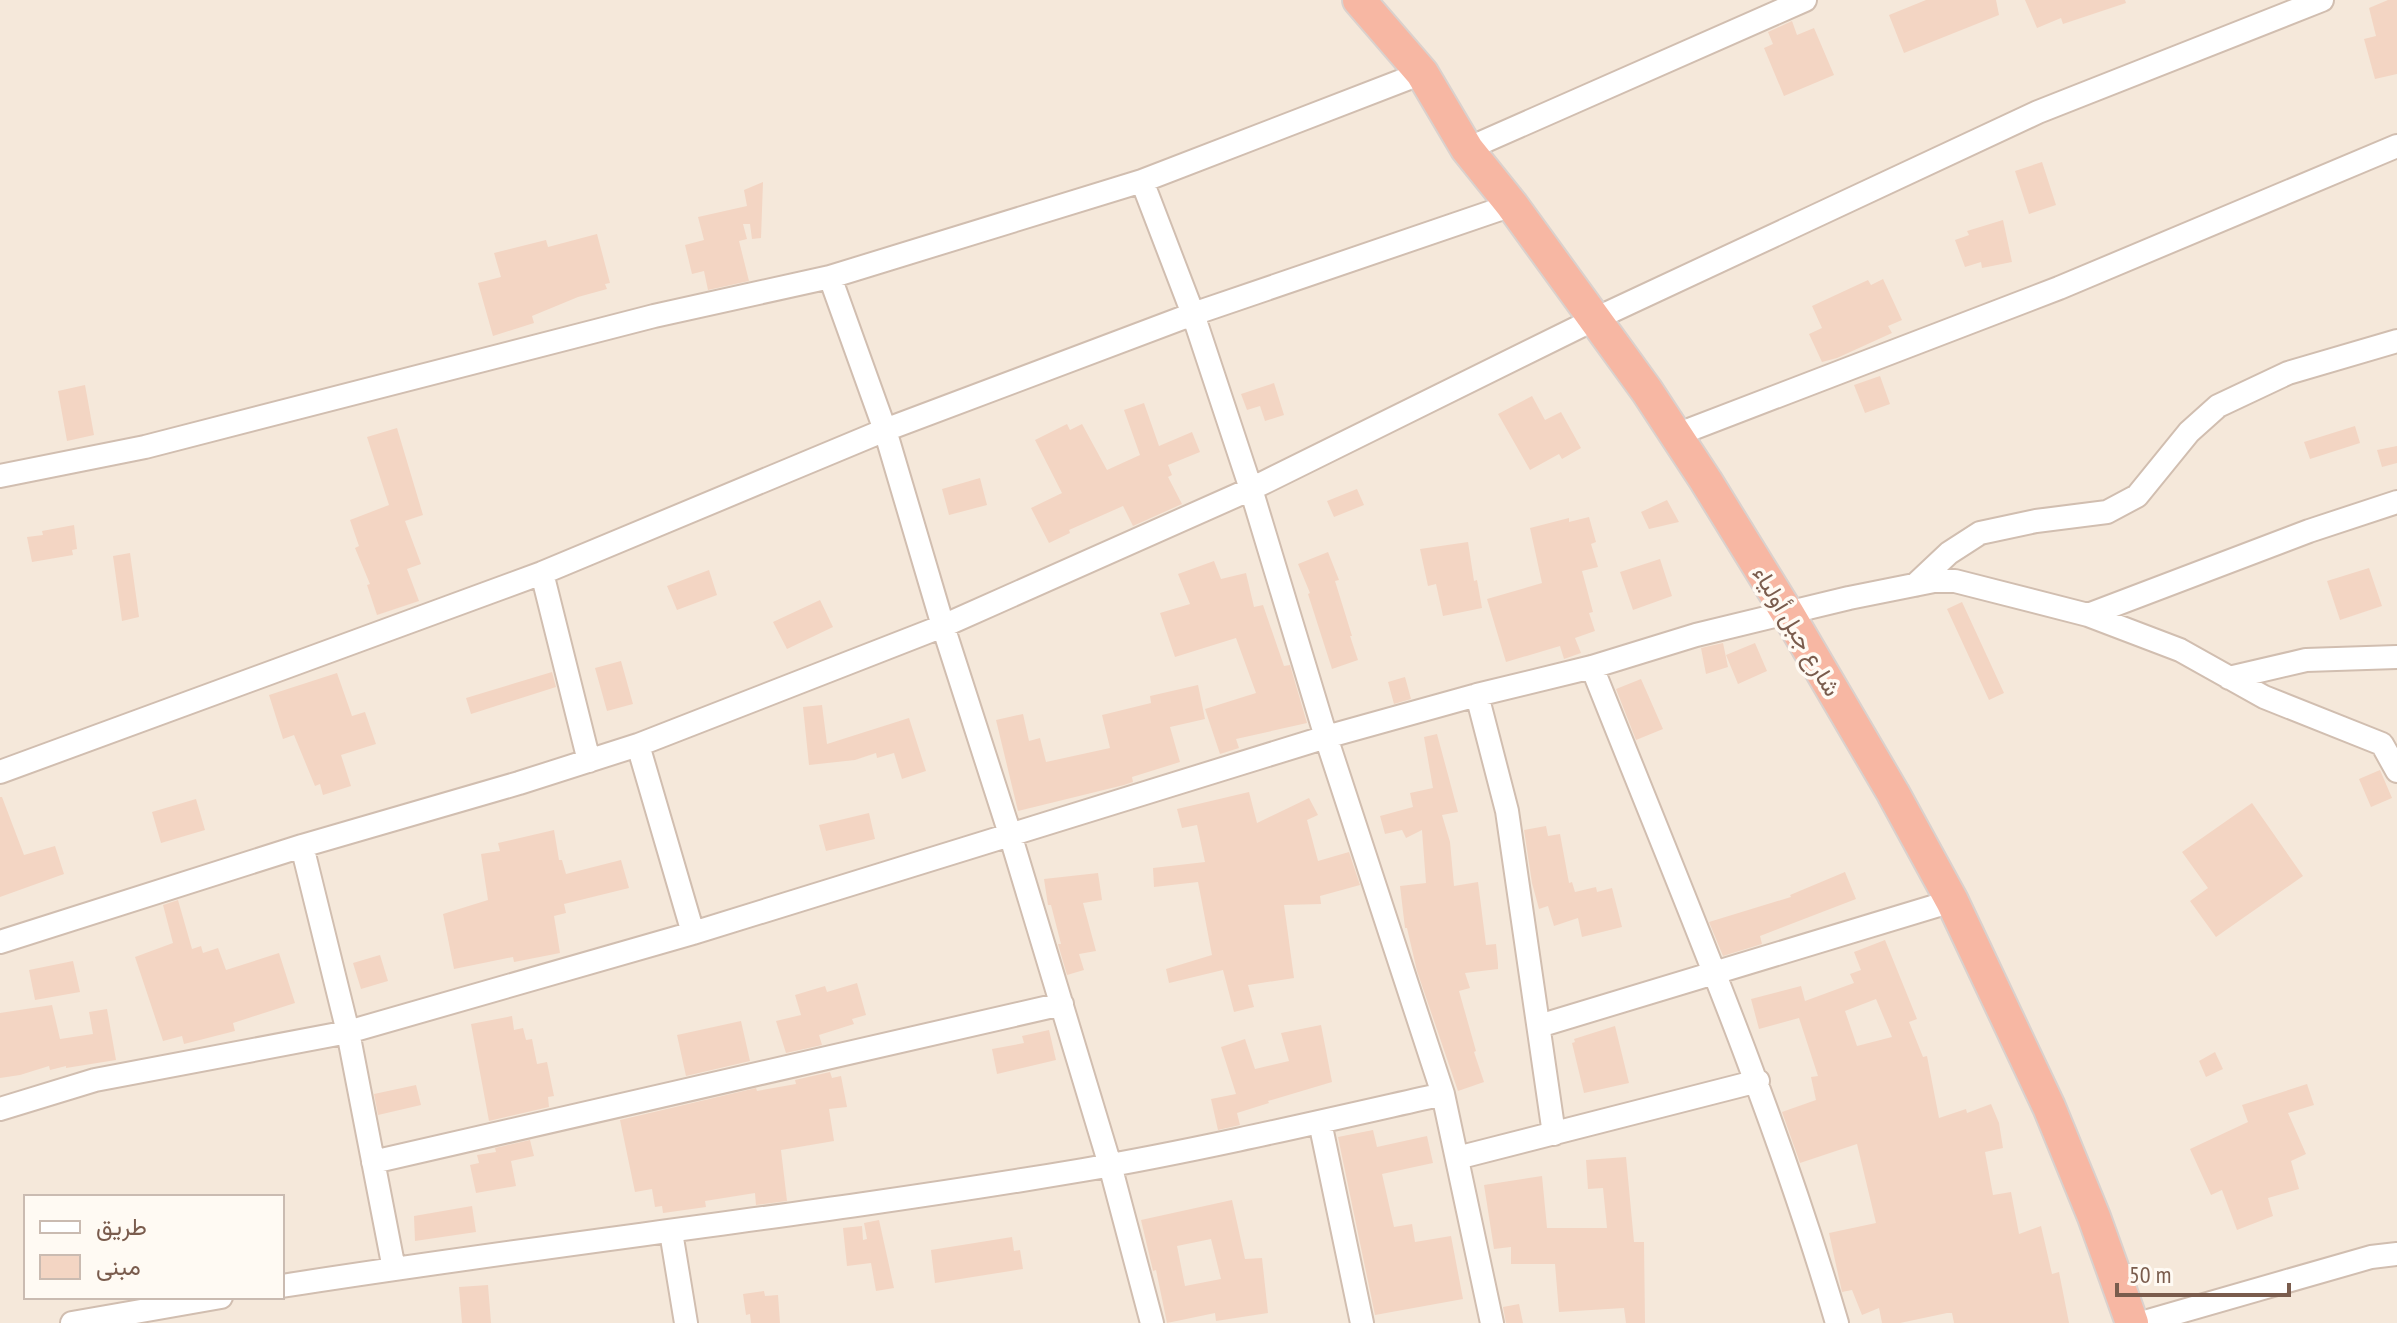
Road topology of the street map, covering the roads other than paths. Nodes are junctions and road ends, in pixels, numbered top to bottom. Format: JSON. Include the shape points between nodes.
{"nodes":[{"id":1,"x":1359,"y":0,"type":"edge"},
{"id":2,"x":1805,"y":0,"type":"edge"},
{"id":3,"x":2322,"y":0,"type":"edge"},
{"id":4,"x":1422,"y":73,"type":"junction"},
{"id":5,"x":2397,"y":146,"type":"edge"},
{"id":6,"x":1467,"y":149,"type":"junction"},
{"id":7,"x":1142,"y":181,"type":"junction"},
{"id":8,"x":1512,"y":205,"type":"junction"},
{"id":9,"x":830,"y":277,"type":"junction"},
{"id":10,"x":1193,"y":314,"type":"junction"},
{"id":11,"x":1595,"y":319,"type":"junction"},
{"id":12,"x":2397,"y":341,"type":"edge"},
{"id":13,"x":885,"y":430,"type":"junction"},
{"id":14,"x":1676,"y":435,"type":"junction"},
{"id":15,"x":0,"y":476,"type":"edge"},
{"id":16,"x":1251,"y":489,"type":"junction"},
{"id":17,"x":2397,"y":502,"type":"edge"},
{"id":18,"x":542,"y":573,"type":"junction"},
{"id":19,"x":1914,"y":586,"type":"junction"},
{"id":20,"x":1788,"y":614,"type":"junction"},
{"id":21,"x":2088,"y":615,"type":"junction"},
{"id":22,"x":943,"y":626,"type":"junction"},
{"id":23,"x":2397,"y":657,"type":"edge"},
{"id":24,"x":1592,"y":667,"type":"junction"},
{"id":25,"x":2229,"y":678,"type":"junction"},
{"id":26,"x":1477,"y":695,"type":"junction"},
{"id":27,"x":1326,"y":737,"type":"junction"},
{"id":28,"x":638,"y":745,"type":"junction"},
{"id":29,"x":2389,"y":747,"type":"edge"},
{"id":30,"x":589,"y":761,"type":"junction"},
{"id":31,"x":2397,"y":771,"type":"edge"},
{"id":32,"x":0,"y":772,"type":"edge"},
{"id":33,"x":1010,"y":834,"type":"junction"},
{"id":34,"x":302,"y":846,"type":"junction"},
{"id":35,"x":1952,"y":901,"type":"junction"},
{"id":36,"x":693,"y":933,"type":"junction"},
{"id":37,"x":0,"y":942,"type":"edge"},
{"id":38,"x":1713,"y":973,"type":"junction"},
{"id":39,"x":1062,"y":1004,"type":"junction"},
{"id":40,"x":1539,"y":1026,"type":"junction"},
{"id":41,"x":348,"y":1032,"type":"junction"},
{"id":42,"x":1758,"y":1081,"type":"junction"},
{"id":43,"x":1443,"y":1094,"type":"junction"},
{"id":44,"x":0,"y":1109,"type":"edge"},
{"id":45,"x":1320,"y":1122,"type":"junction"},
{"id":46,"x":1554,"y":1134,"type":"junction"},
{"id":47,"x":1457,"y":1158,"type":"junction"},
{"id":48,"x":373,"y":1162,"type":"junction"},
{"id":49,"x":1110,"y":1165,"type":"junction"},
{"id":50,"x":671,"y":1232,"type":"junction"},
{"id":51,"x":2397,"y":1254,"type":"edge"},
{"id":52,"x":394,"y":1269,"type":"junction"},
{"id":53,"x":284,"y":1286,"type":"edge"},
{"id":54,"x":210,"y":1299,"type":"edge"},
{"id":55,"x":72,"y":1323,"type":"edge"},
{"id":56,"x":686,"y":1323,"type":"edge"},
{"id":57,"x":1152,"y":1323,"type":"edge"},
{"id":58,"x":1362,"y":1323,"type":"edge"},
{"id":59,"x":1492,"y":1323,"type":"edge"},
{"id":60,"x":1837,"y":1323,"type":"edge"},
{"id":61,"x":2132,"y":1323,"type":"edge"},
{"id":62,"x":2141,"y":1323,"type":"edge"}],
"edges":[{"from":1,"to":4,"type":"highway","name":"شارع جبل أولياء"},
{"from":2,"to":6,"type":"street"},
{"from":3,"to":11,"type":"street","via":[[2038,112]]},
{"from":4,"to":6,"type":"highway","name":"شارع جبل أولياء"},
{"from":4,"to":7,"type":"street"},
{"from":5,"to":14,"type":"street","via":[[2059,288]]},
{"from":6,"to":8,"type":"highway","name":"شارع جبل أولياء"},
{"from":7,"to":9,"type":"street"},
{"from":7,"to":10,"type":"street"},
{"from":8,"to":10,"type":"street"},
{"from":8,"to":11,"type":"highway","name":"شارع جبل أولياء"},
{"from":9,"to":13,"type":"street"},
{"from":9,"to":15,"type":"street","via":[[654,316],[145,447]]},
{"from":10,"to":13,"type":"street"},
{"from":10,"to":16,"type":"street"},
{"from":11,"to":14,"type":"highway","name":"شارع جبل أولياء"},
{"from":11,"to":16,"type":"street"},
{"from":12,"to":19,"type":"street","via":[[2288,373],[2218,406],[2189,432],[2137,496],[2107,512],[1980,533]]},
{"from":13,"to":18,"type":"street"},
{"from":13,"to":22,"type":"street"},
{"from":14,"to":20,"type":"highway","name":"شارع جبل أولياء"},
{"from":16,"to":22,"type":"street"},
{"from":16,"to":27,"type":"street"},
{"from":17,"to":21,"type":"street"},
{"from":18,"to":30,"type":"street"},
{"from":18,"to":32,"type":"street"},
{"from":19,"to":20,"type":"street"},
{"from":19,"to":21,"type":"street","via":[[1955,581]]},
{"from":20,"to":24,"type":"street"},
{"from":20,"to":35,"type":"highway","name":"شارع جبل أولياء"},
{"from":21,"to":25,"type":"street","via":[[2180,650]]},
{"from":22,"to":28,"type":"street"},
{"from":22,"to":33,"type":"street"},
{"from":23,"to":25,"type":"street","via":[[2306,660]]},
{"from":24,"to":26,"type":"street"},
{"from":24,"to":38,"type":"street"},
{"from":25,"to":29,"type":"street"},
{"from":26,"to":27,"type":"street"},
{"from":26,"to":40,"type":"street","via":[[1507,811]]},
{"from":27,"to":33,"type":"street"},
{"from":27,"to":43,"type":"street"},
{"from":28,"to":30,"type":"street"},
{"from":28,"to":36,"type":"street"},
{"from":29,"to":31,"type":"street"},
{"from":30,"to":34,"type":"street"},
{"from":33,"to":36,"type":"street"},
{"from":33,"to":39,"type":"street"},
{"from":34,"to":37,"type":"street"},
{"from":34,"to":41,"type":"street"},
{"from":35,"to":38,"type":"street"},
{"from":35,"to":61,"type":"highway","name":"شارع جبل أولياء","via":[[2049,1107]]},
{"from":36,"to":41,"type":"street"},
{"from":38,"to":40,"type":"street"},
{"from":38,"to":42,"type":"street"},
{"from":39,"to":48,"type":"street"},
{"from":39,"to":49,"type":"street"},
{"from":40,"to":46,"type":"street"},
{"from":41,"to":44,"type":"street","via":[[95,1080]]},
{"from":41,"to":48,"type":"street"},
{"from":42,"to":46,"type":"street"},
{"from":42,"to":60,"type":"street"},
{"from":43,"to":45,"type":"street"},
{"from":43,"to":47,"type":"street"},
{"from":45,"to":49,"type":"street"},
{"from":45,"to":58,"type":"street"},
{"from":46,"to":47,"type":"street"},
{"from":47,"to":59,"type":"street"},
{"from":48,"to":52,"type":"street"},
{"from":49,"to":50,"type":"street"},
{"from":49,"to":57,"type":"street"},
{"from":50,"to":52,"type":"street"},
{"from":50,"to":56,"type":"street"},
{"from":51,"to":62,"type":"street"},
{"from":52,"to":53,"type":"street"},
{"from":54,"to":55,"type":"street"}]}
